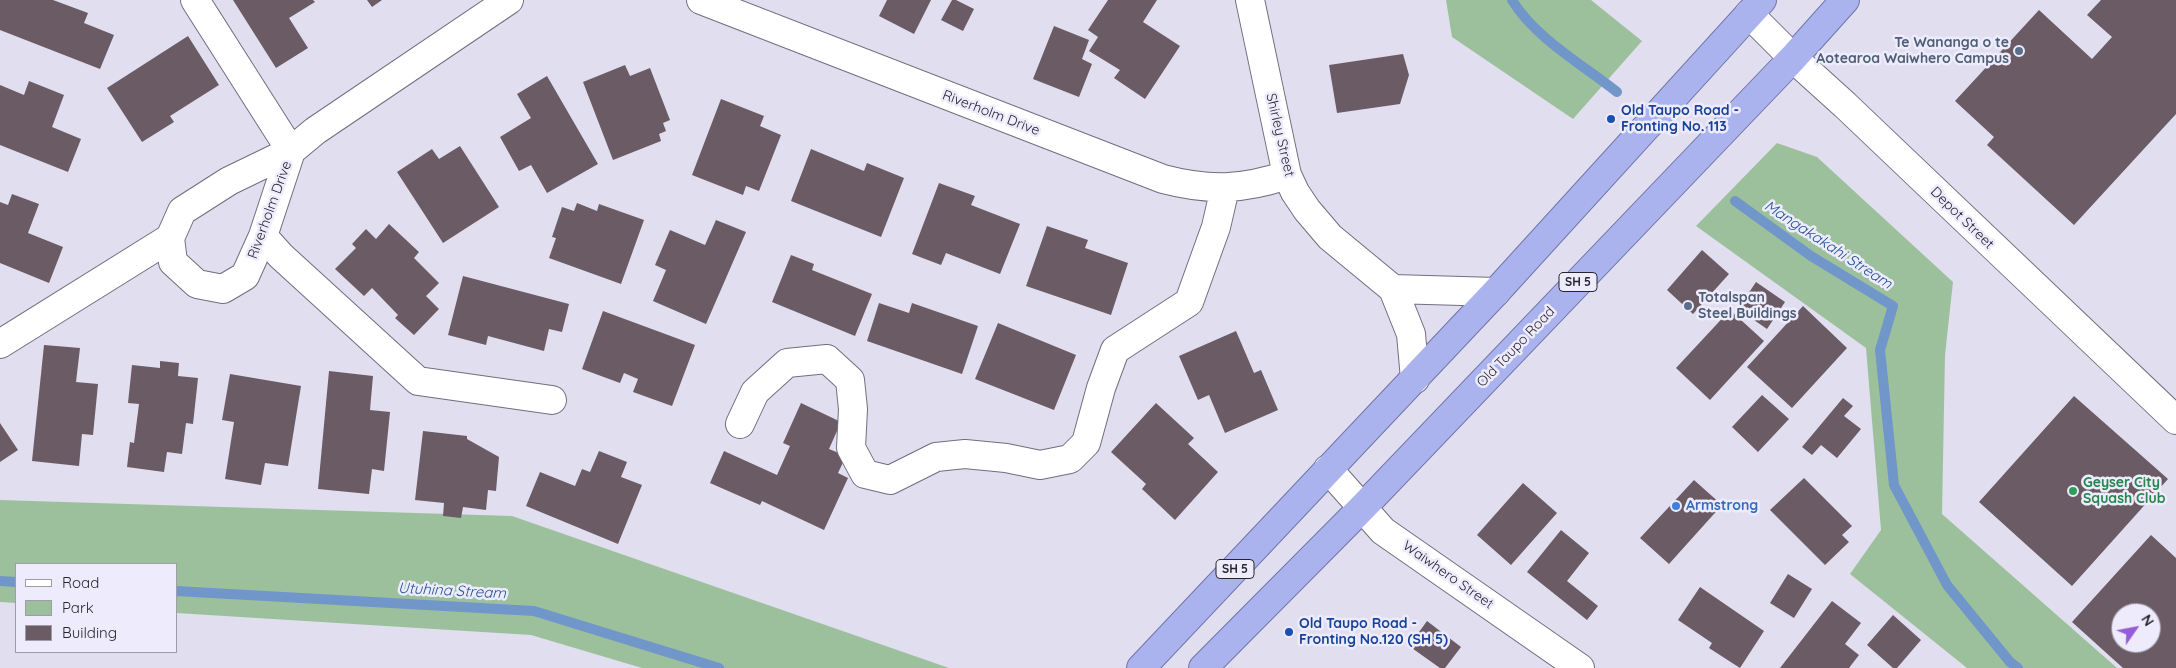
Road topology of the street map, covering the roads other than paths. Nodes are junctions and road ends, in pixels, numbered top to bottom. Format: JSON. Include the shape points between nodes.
{"nodes":[{"id":1,"x":195,"y":0,"type":"edge"},
{"id":2,"x":510,"y":0,"type":"edge"},
{"id":3,"x":701,"y":0,"type":"edge"},
{"id":4,"x":1250,"y":0,"type":"edge"},
{"id":5,"x":1845,"y":0,"type":"edge"},
{"id":6,"x":1756,"y":7,"type":"edge"},
{"id":7,"x":1793,"y":58,"type":"junction"},
{"id":8,"x":291,"y":150,"type":"junction"},
{"id":9,"x":1287,"y":175,"type":"junction"},
{"id":10,"x":1225,"y":188,"type":"junction"},
{"id":11,"x":262,"y":236,"type":"junction"},
{"id":12,"x":170,"y":238,"type":"junction"},
{"id":13,"x":1393,"y":289,"type":"junction"},
{"id":14,"x":1496,"y":292,"type":"junction"},
{"id":15,"x":0,"y":344,"type":"edge"},
{"id":16,"x":1415,"y":379,"type":"junction"},
{"id":17,"x":552,"y":400,"type":"dead end"},
{"id":18,"x":2176,"y":420,"type":"edge"},
{"id":19,"x":740,"y":424,"type":"dead end"},
{"id":20,"x":1328,"y":469,"type":"junction"},
{"id":21,"x":1364,"y":507,"type":"junction"},
{"id":22,"x":1141,"y":668,"type":"edge"},
{"id":23,"x":1203,"y":668,"type":"edge"},
{"id":24,"x":1580,"y":668,"type":"edge"}],
"edges":[{"from":1,"to":8,"type":"street"},
{"from":2,"to":8,"type":"street","name":"Riverholm Drive"},
{"from":3,"to":10,"type":"street","name":"Riverholm Drive","via":[[1163,179],[1192,187]]},
{"from":4,"to":9,"type":"street","name":"Shirley Street"},
{"from":5,"to":7,"type":"highway","name":"Old Taupo Road","number":"SH 5"},
{"from":6,"to":7,"type":"street","name":"Depot Street"},
{"from":6,"to":14,"type":"highway","number":"SH 5"},
{"from":7,"to":18,"type":"street","name":"Depot Street"},
{"from":7,"to":21,"type":"highway","name":"Old Taupo Road","number":"SH 5"},
{"from":8,"to":11,"type":"street","name":"Riverholm Drive"},
{"from":8,"to":12,"type":"street","name":"Riverholm Drive","via":[[229,181],[182,211]]},
{"from":9,"to":10,"type":"street","name":"Riverholm Drive"},
{"from":9,"to":13,"type":"street","name":"Shirley Street","via":[[1303,204],[1330,237]]},
{"from":10,"to":19,"type":"street","via":[[1216,227],[1189,302],[1115,350],[1086,443],[1070,459],[1040,465],[964,454],[936,458],[890,480],[865,474],[851,448],[853,409],[850,380],[827,359],[787,363],[755,392]]},
{"from":11,"to":12,"type":"street","name":"Riverholm Drive","via":[[245,276],[223,289],[197,284],[173,262]]},
{"from":11,"to":17,"type":"street","via":[[418,381]]},
{"from":12,"to":15,"type":"street"},
{"from":13,"to":14,"type":"street"},
{"from":13,"to":16,"type":"street","name":"Shirley Street","via":[[1411,334]]},
{"from":14,"to":16,"type":"highway","number":"SH 5"},
{"from":16,"to":20,"type":"highway","number":"SH 5"},
{"from":20,"to":21,"type":"street","name":"Waiwhero Street"},
{"from":20,"to":22,"type":"highway","number":"SH 5"},
{"from":21,"to":23,"type":"highway","name":"Old Taupo Road","number":"SH 5"},
{"from":21,"to":24,"type":"street","name":"Waiwhero Street","via":[[1383,531]]}]}
